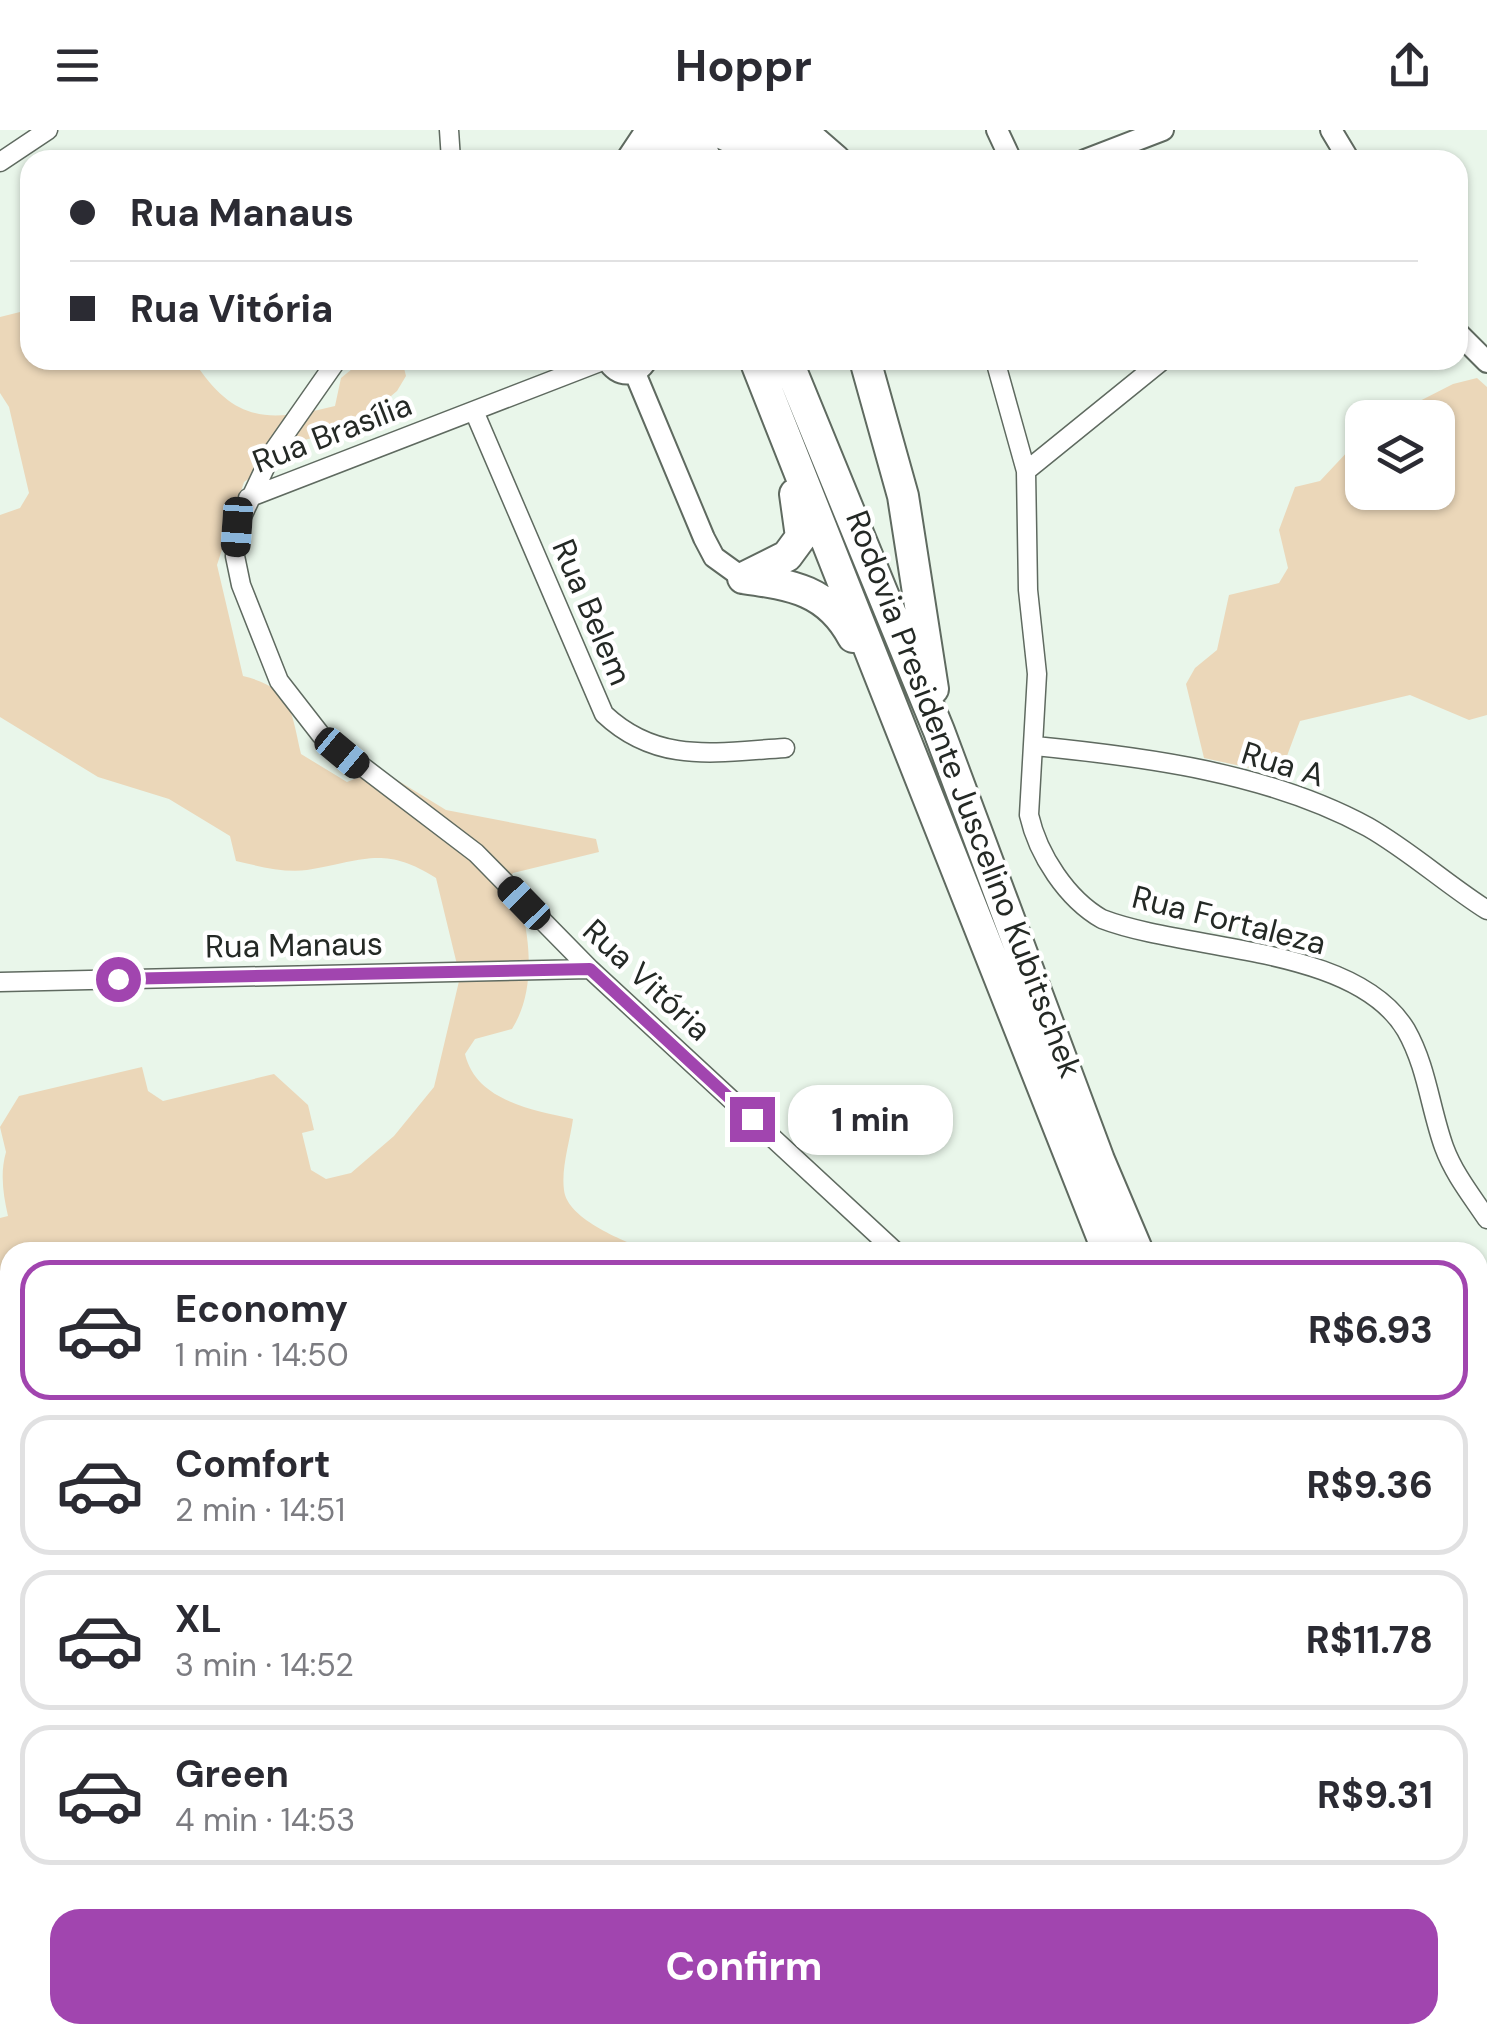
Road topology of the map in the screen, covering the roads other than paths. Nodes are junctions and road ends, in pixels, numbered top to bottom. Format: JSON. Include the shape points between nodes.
{"nodes":[{"id":1,"x":48,"y":130,"type":"edge"},
{"id":2,"x":717,"y":130,"type":"edge"},
{"id":3,"x":1163,"y":130,"type":"edge"},
{"id":4,"x":824,"y":150,"type":"edge"},
{"id":5,"x":1112,"y":150,"type":"edge"},
{"id":6,"x":0,"y":162,"type":"edge"},
{"id":7,"x":1468,"y":343,"type":"edge"},
{"id":8,"x":1487,"y":362,"type":"edge"},
{"id":9,"x":330,"y":370,"type":"edge"},
{"id":10,"x":580,"y":370,"type":"edge"},
{"id":11,"x":643,"y":370,"type":"edge"},
{"id":12,"x":757,"y":370,"type":"edge"},
{"id":13,"x":758,"y":370,"type":"edge"},
{"id":14,"x":791,"y":370,"type":"edge"},
{"id":15,"x":868,"y":370,"type":"edge"},
{"id":16,"x":998,"y":370,"type":"edge"},
{"id":17,"x":1151,"y":370,"type":"edge"},
{"id":18,"x":474,"y":411,"type":"junction"},
{"id":19,"x":1026,"y":472,"type":"junction"},
{"id":20,"x":248,"y":498,"type":"junction"},
{"id":21,"x":743,"y":578,"type":"junction"},
{"id":22,"x":939,"y":731,"type":"junction"},
{"id":23,"x":1035,"y":746,"type":"junction"},
{"id":24,"x":786,"y":748,"type":"dead end"},
{"id":25,"x":912,"y":749,"type":"junction"},
{"id":26,"x":1487,"y":910,"type":"edge"},
{"id":27,"x":590,"y":969,"type":"junction"},
{"id":28,"x":0,"y":982,"type":"edge"},
{"id":29,"x":1487,"y":1219,"type":"edge"},
{"id":30,"x":885,"y":1242,"type":"edge"},
{"id":31,"x":1104,"y":1242,"type":"edge"},
{"id":32,"x":1134,"y":1242,"type":"edge"}],
"edges":[{"from":1,"to":6,"type":"street"},
{"from":2,"to":4,"type":"highway","via":[[744,142],[812,140]]},
{"from":3,"to":5,"type":"street"},
{"from":7,"to":8,"type":"street"},
{"from":9,"to":20,"type":"street","name":"Rua Vitória"},
{"from":10,"to":18,"type":"street","name":"Rua Brasília"},
{"from":11,"to":21,"type":"street","via":[[714,558]]},
{"from":12,"to":21,"type":"highway","via":[[802,524],[787,556]]},
{"from":13,"to":25,"type":"highway","name":"Rodovia Presidente Juscelino Kubitschek"},
{"from":14,"to":22,"type":"highway","name":"Rodovia Presidente Juscelino Kubitschek"},
{"from":15,"to":22,"type":"highway","via":[[904,496]]},
{"from":16,"to":19,"type":"street","name":"Rua Fortaleza"},
{"from":17,"to":19,"type":"street"},
{"from":18,"to":20,"type":"street","name":"Rua Brasília"},
{"from":18,"to":24,"type":"street","name":"Rua Belem","via":[[604,714],[646,745],[691,754]]},
{"from":19,"to":23,"type":"street","name":"Rua Fortaleza","via":[[1028,590],[1038,674]]},
{"from":20,"to":27,"type":"street","name":"Rua Vitória","via":[[235,556],[242,586],[279,680],[300,712],[364,771],[476,853]]},
{"from":21,"to":25,"type":"highway","via":[[796,586],[834,608]]},
{"from":22,"to":32,"type":"highway","name":"Rodovia Presidente Juscelino Kubitschek"},
{"from":23,"to":26,"type":"street","name":"Rua A","via":[[1172,765],[1323,807],[1368,828]]},
{"from":23,"to":29,"type":"street","name":"Rua Fortaleza","via":[[1034,836],[1079,906],[1124,928],[1292,962],[1376,998],[1406,1032],[1454,1172]]},
{"from":25,"to":31,"type":"highway","name":"Rodovia Presidente Juscelino Kubitschek"},
{"from":27,"to":28,"type":"street","name":"Rua Manaus"},
{"from":27,"to":30,"type":"street","name":"Rua Vitória"}]}
